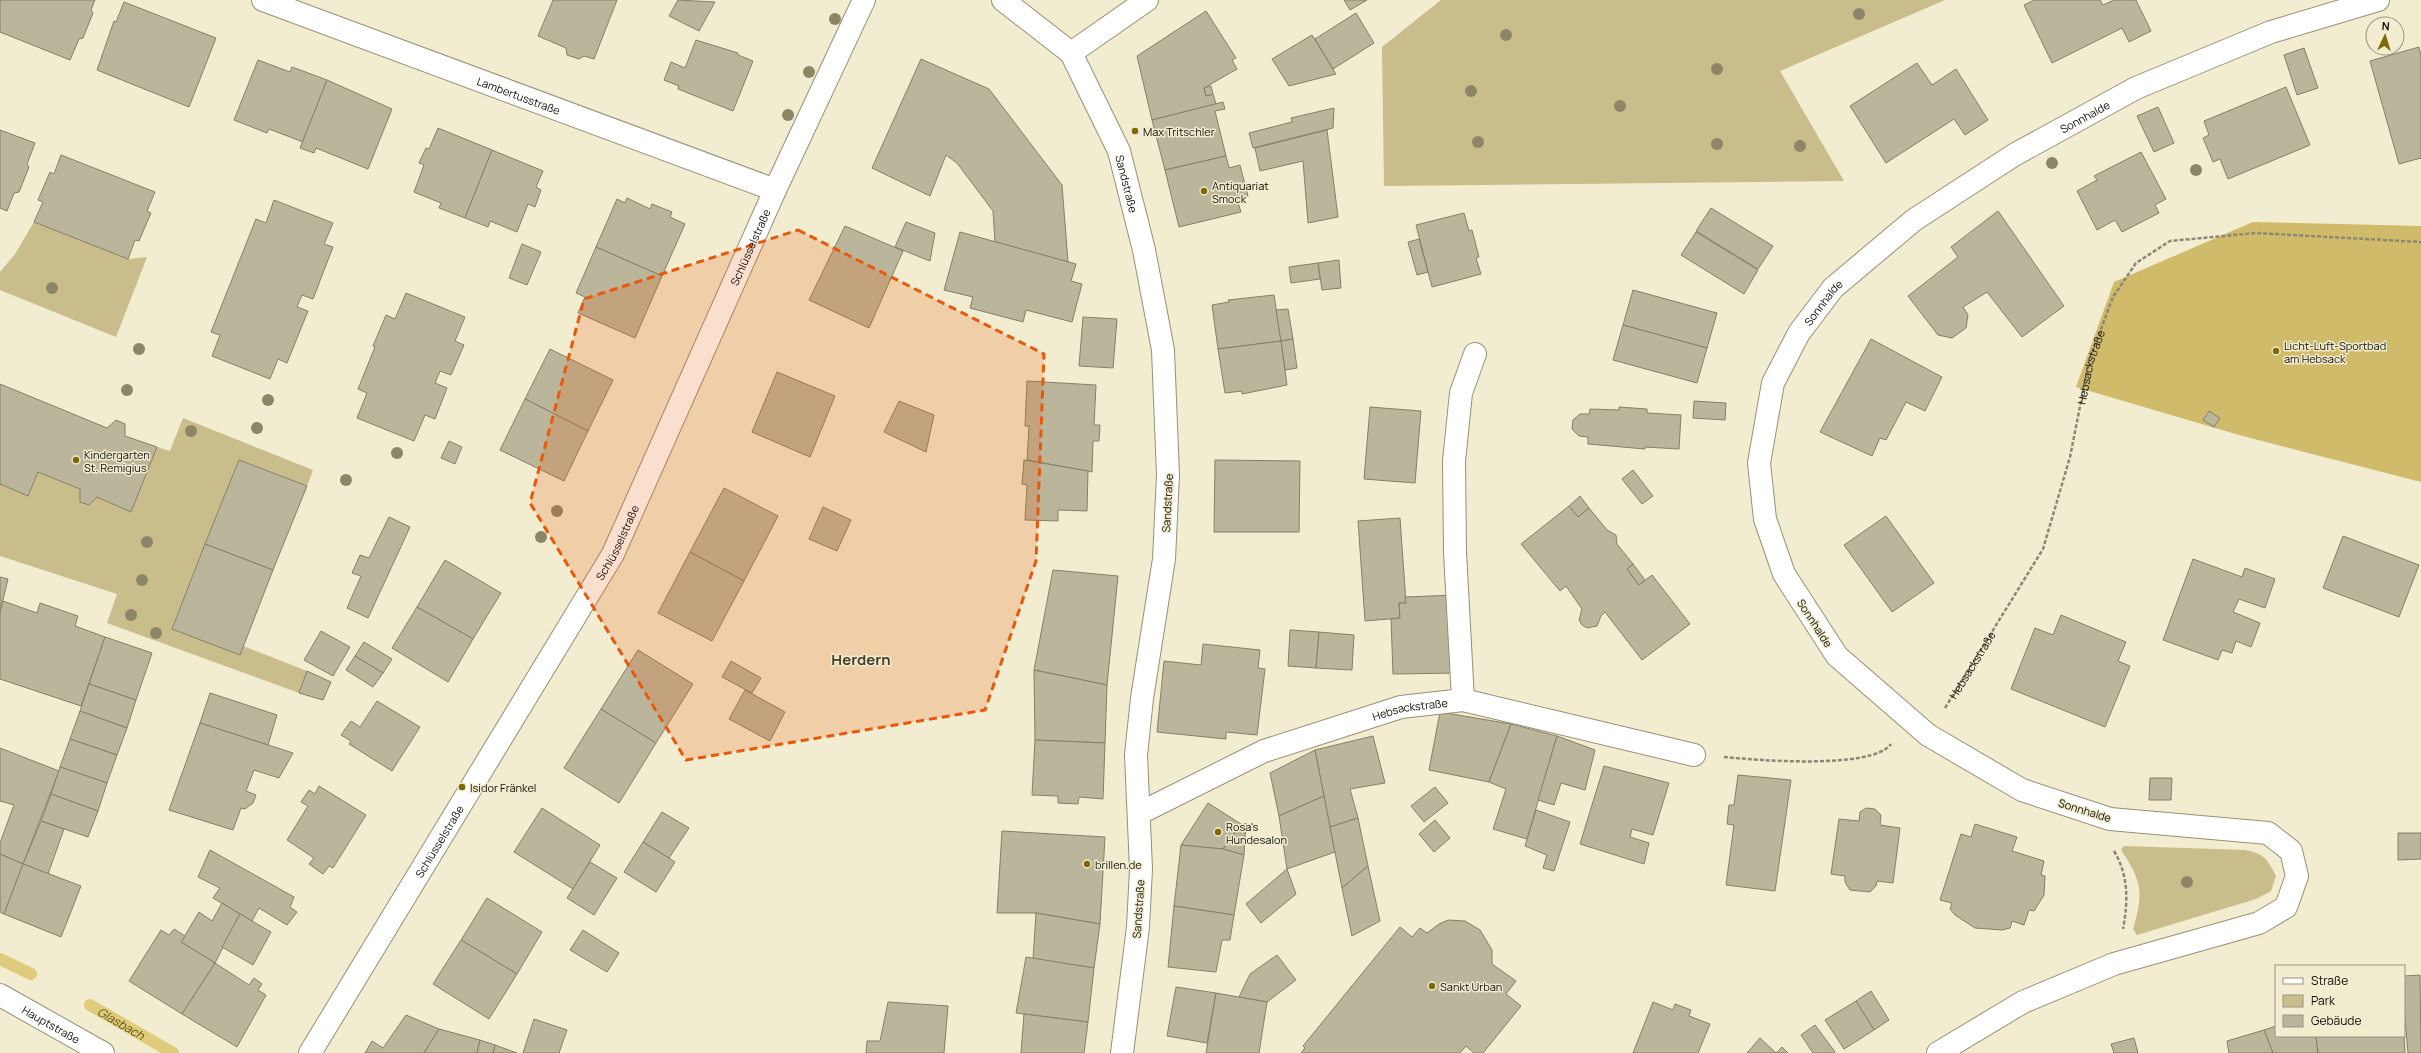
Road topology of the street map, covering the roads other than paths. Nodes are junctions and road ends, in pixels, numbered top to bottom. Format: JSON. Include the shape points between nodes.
{"nodes":[{"id":1,"x":263,"y":0,"type":"edge"},
{"id":2,"x":864,"y":0,"type":"edge"},
{"id":3,"x":1003,"y":0,"type":"edge"},
{"id":4,"x":1147,"y":0,"type":"edge"},
{"id":5,"x":2378,"y":0,"type":"edge"},
{"id":6,"x":1071,"y":53,"type":"junction"},
{"id":7,"x":775,"y":190,"type":"junction"},
{"id":8,"x":1475,"y":354,"type":"dead end"},
{"id":9,"x":1463,"y":700,"type":"junction"},
{"id":10,"x":1694,"y":755,"type":"road end"},
{"id":11,"x":1140,"y":813,"type":"junction"},
{"id":12,"x":0,"y":995,"type":"edge"},
{"id":13,"x":103,"y":1053,"type":"edge"},
{"id":14,"x":310,"y":1053,"type":"edge"},
{"id":15,"x":1122,"y":1053,"type":"edge"},
{"id":16,"x":1938,"y":1053,"type":"edge"}],
"edges":[{"from":1,"to":7,"type":"street","name":"Lambertusstraße"},
{"from":2,"to":7,"type":"street","name":"Schlüsselstraße"},
{"from":3,"to":6,"type":"street","name":"Sandstraße"},
{"from":4,"to":6,"type":"street"},
{"from":5,"to":16,"type":"street","name":"Sonnhalde","via":[[2271,32],[2136,88],[2014,155],[1902,230],[1833,288],[1799,333],[1773,384],[1759,463],[1765,519],[1784,574],[1837,656],[1928,735],[2022,790],[2110,819],[2268,833],[2291,851],[2297,876],[2286,906],[2259,923],[2114,964],[2023,1002]]},
{"from":6,"to":11,"type":"street","name":"Sandstraße","via":[[1119,151],[1144,250],[1163,350],[1168,475],[1164,560],[1142,698],[1136,755]]},
{"from":7,"to":14,"type":"street","name":"Schlüsselstraße","via":[[613,554]]},
{"from":8,"to":9,"type":"street","via":[[1462,393],[1454,461],[1455,552]]},
{"from":9,"to":10,"type":"street","name":"Hebsackstraße"},
{"from":9,"to":11,"type":"street","name":"Hebsackstraße","via":[[1401,708],[1264,751]]},
{"from":11,"to":15,"type":"street","name":"Sandstraße","via":[[1138,927]]},
{"from":12,"to":13,"type":"street","name":"Hauptstraße"}]}
